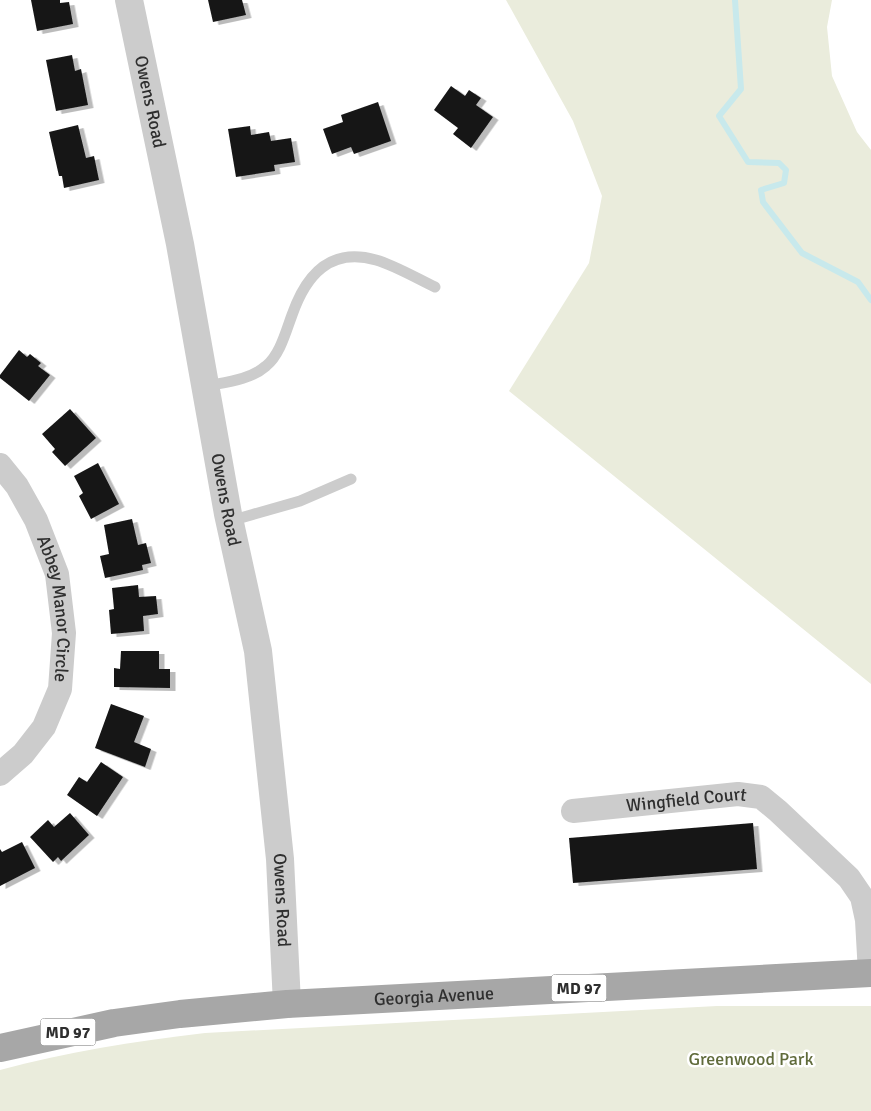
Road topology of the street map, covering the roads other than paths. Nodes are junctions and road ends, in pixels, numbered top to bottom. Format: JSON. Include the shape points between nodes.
{"nodes":[{"id":1,"x":129,"y":0,"type":"edge"},
{"id":2,"x":435,"y":287,"type":"dead end"},
{"id":3,"x":206,"y":386,"type":"junction"},
{"id":4,"x":0,"y":465,"type":"edge"},
{"id":5,"x":351,"y":479,"type":"dead end"},
{"id":6,"x":230,"y":521,"type":"junction"},
{"id":7,"x":0,"y":774,"type":"edge"},
{"id":8,"x":573,"y":812,"type":"dead end"},
{"id":9,"x":870,"y":973,"type":"edge"},
{"id":10,"x":288,"y":1004,"type":"junction"},
{"id":11,"x":0,"y":1048,"type":"edge"}],
"edges":[{"from":1,"to":3,"type":"street","name":"Owens Road"},
{"from":2,"to":3,"type":"lane","via":[[378,260],[360,257],[325,264],[312,276],[296,304],[268,365],[256,374]]},
{"from":3,"to":6,"type":"street","name":"Owens Road"},
{"from":4,"to":7,"type":"street","name":"Abbey Manor Circle","via":[[17,486],[36,520],[57,574],[64,633],[60,688],[44,727],[23,754]]},
{"from":5,"to":6,"type":"lane","via":[[300,501]]},
{"from":6,"to":10,"type":"street","name":"Owens Road","via":[[258,651],[280,859]]},
{"from":8,"to":9,"type":"street","name":"Wingfield Court","via":[[738,794],[761,798],[850,878],[862,897],[867,920]]},
{"from":9,"to":10,"type":"main road","name":"Georgia Avenue","number":"MD 97"},
{"from":10,"to":11,"type":"main road","name":"Georgia Avenue","number":"MD 97","via":[[114,1023]]}]}
